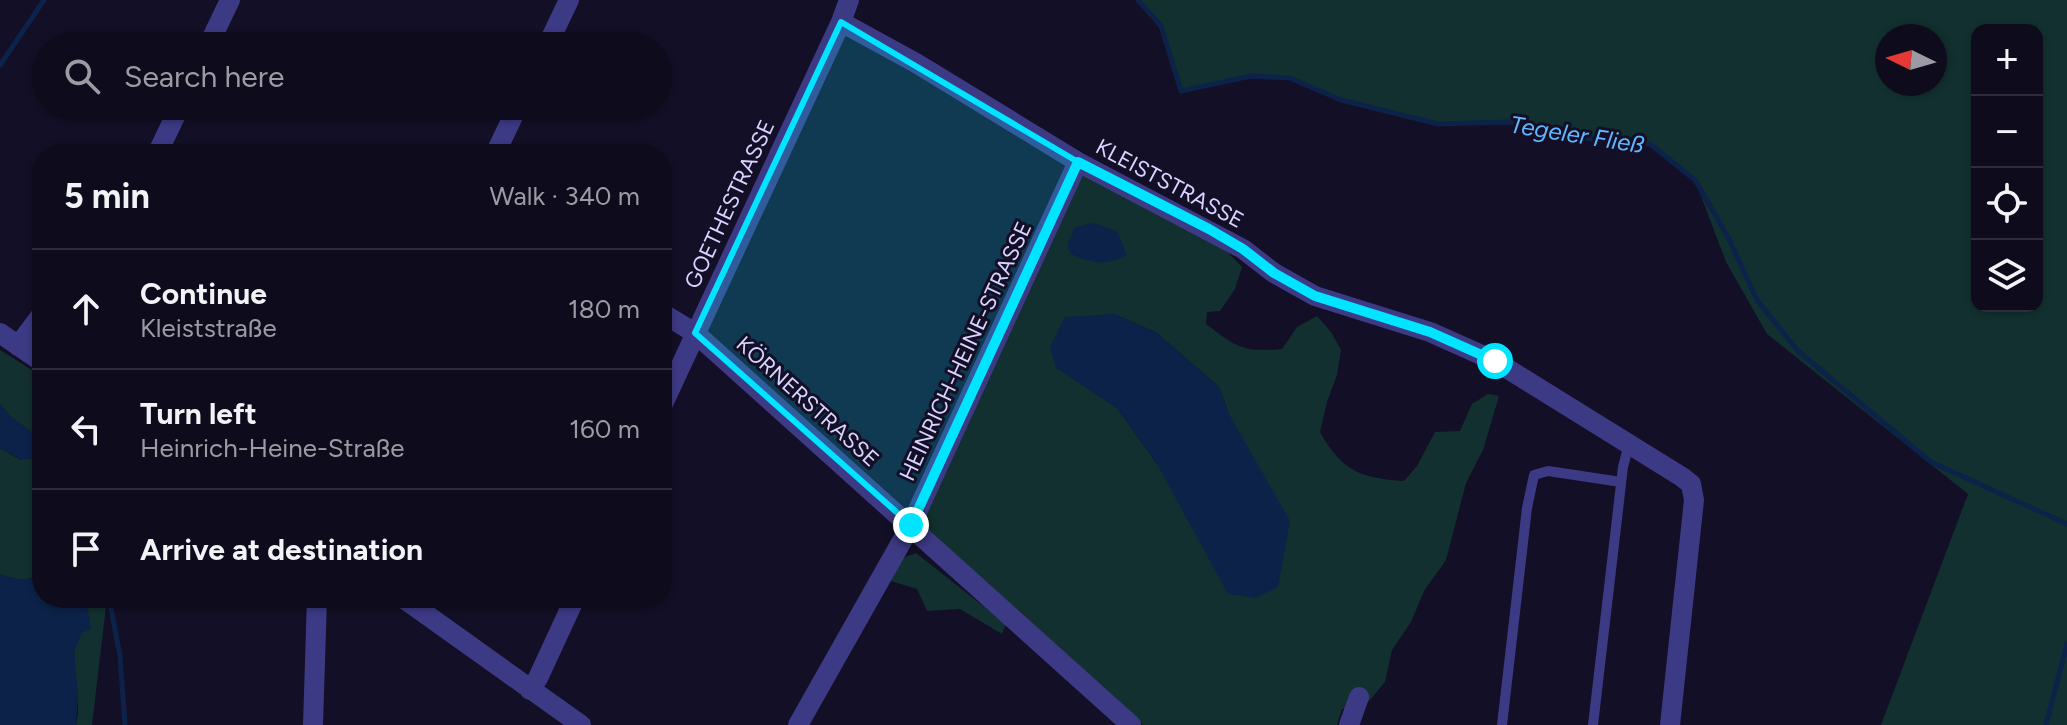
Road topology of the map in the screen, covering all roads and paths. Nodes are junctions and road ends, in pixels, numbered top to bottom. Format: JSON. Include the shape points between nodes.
{"nodes":[{"id":1,"x":230,"y":0,"type":"edge"},
{"id":2,"x":569,"y":0,"type":"edge"},
{"id":3,"x":849,"y":0,"type":"edge"},
{"id":4,"x":841,"y":22,"type":"junction"},
{"id":5,"x":215,"y":32,"type":"edge"},
{"id":6,"x":554,"y":32,"type":"edge"},
{"id":7,"x":173,"y":120,"type":"edge"},
{"id":8,"x":511,"y":120,"type":"edge"},
{"id":9,"x":162,"y":144,"type":"edge"},
{"id":10,"x":500,"y":144,"type":"edge"},
{"id":11,"x":1078,"y":162,"type":"junction"},
{"id":12,"x":672,"y":319,"type":"edge"},
{"id":13,"x":32,"y":327,"type":"edge"},
{"id":14,"x":0,"y":333,"type":"edge"},
{"id":15,"x":695,"y":333,"type":"junction"},
{"id":16,"x":18,"y":346,"type":"junction"},
{"id":17,"x":32,"y":355,"type":"edge"},
{"id":18,"x":672,"y":384,"type":"edge"},
{"id":19,"x":1629,"y":444,"type":"junction"},
{"id":20,"x":1621,"y":482,"type":"junction"},
{"id":21,"x":911,"y":525,"type":"junction"},
{"id":22,"x":317,"y":608,"type":"edge"},
{"id":23,"x":417,"y":608,"type":"edge"},
{"id":24,"x":570,"y":608,"type":"edge"},
{"id":25,"x":530,"y":690,"type":"junction"},
{"id":26,"x":1359,"y":697,"type":"dead end"},
{"id":27,"x":313,"y":725,"type":"edge"},
{"id":28,"x":581,"y":725,"type":"edge"},
{"id":29,"x":798,"y":725,"type":"edge"},
{"id":30,"x":1131,"y":725,"type":"edge"},
{"id":31,"x":1349,"y":725,"type":"edge"},
{"id":32,"x":1502,"y":725,"type":"edge"},
{"id":33,"x":1593,"y":725,"type":"edge"},
{"id":34,"x":1670,"y":725,"type":"edge"}],
"edges":[{"from":1,"to":5,"type":"street"},
{"from":2,"to":6,"type":"street"},
{"from":3,"to":4,"type":"street"},
{"from":4,"to":11,"type":"street","name":"KLEISTSTRASSE"},
{"from":4,"to":15,"type":"street","name":"GOETHESTRASSE"},
{"from":7,"to":9,"type":"street"},
{"from":8,"to":10,"type":"street"},
{"from":11,"to":19,"type":"street","name":"KLEISTSTRASSE","via":[[1243,249],[1315,296],[1430,332],[1495,361]]},
{"from":11,"to":21,"type":"street","name":"HEINRICH-HEINE-STRASSE"},
{"from":12,"to":15,"type":"street","name":"KÖRNERSTRASSE"},
{"from":13,"to":16,"type":"street"},
{"from":14,"to":16,"type":"street"},
{"from":15,"to":18,"type":"street","name":"GOETHESTRASSE"},
{"from":15,"to":21,"type":"street","name":"KÖRNERSTRASSE"},
{"from":16,"to":17,"type":"street"},
{"from":19,"to":20,"type":"lane"},
{"from":19,"to":34,"type":"street","name":"KLEISTSTRASSE","via":[[1691,484],[1694,500]]},
{"from":20,"to":32,"type":"lane","via":[[1548,471],[1534,475]]},
{"from":20,"to":33,"type":"lane"},
{"from":21,"to":29,"type":"street","name":"HEINRICH-HEINE-STRASSE"},
{"from":21,"to":30,"type":"street","name":"KÖRNERSTRASSE"},
{"from":22,"to":27,"type":"street"},
{"from":23,"to":25,"type":"street"},
{"from":24,"to":25,"type":"street"},
{"from":25,"to":28,"type":"street"},
{"from":26,"to":31,"type":"street"}]}
